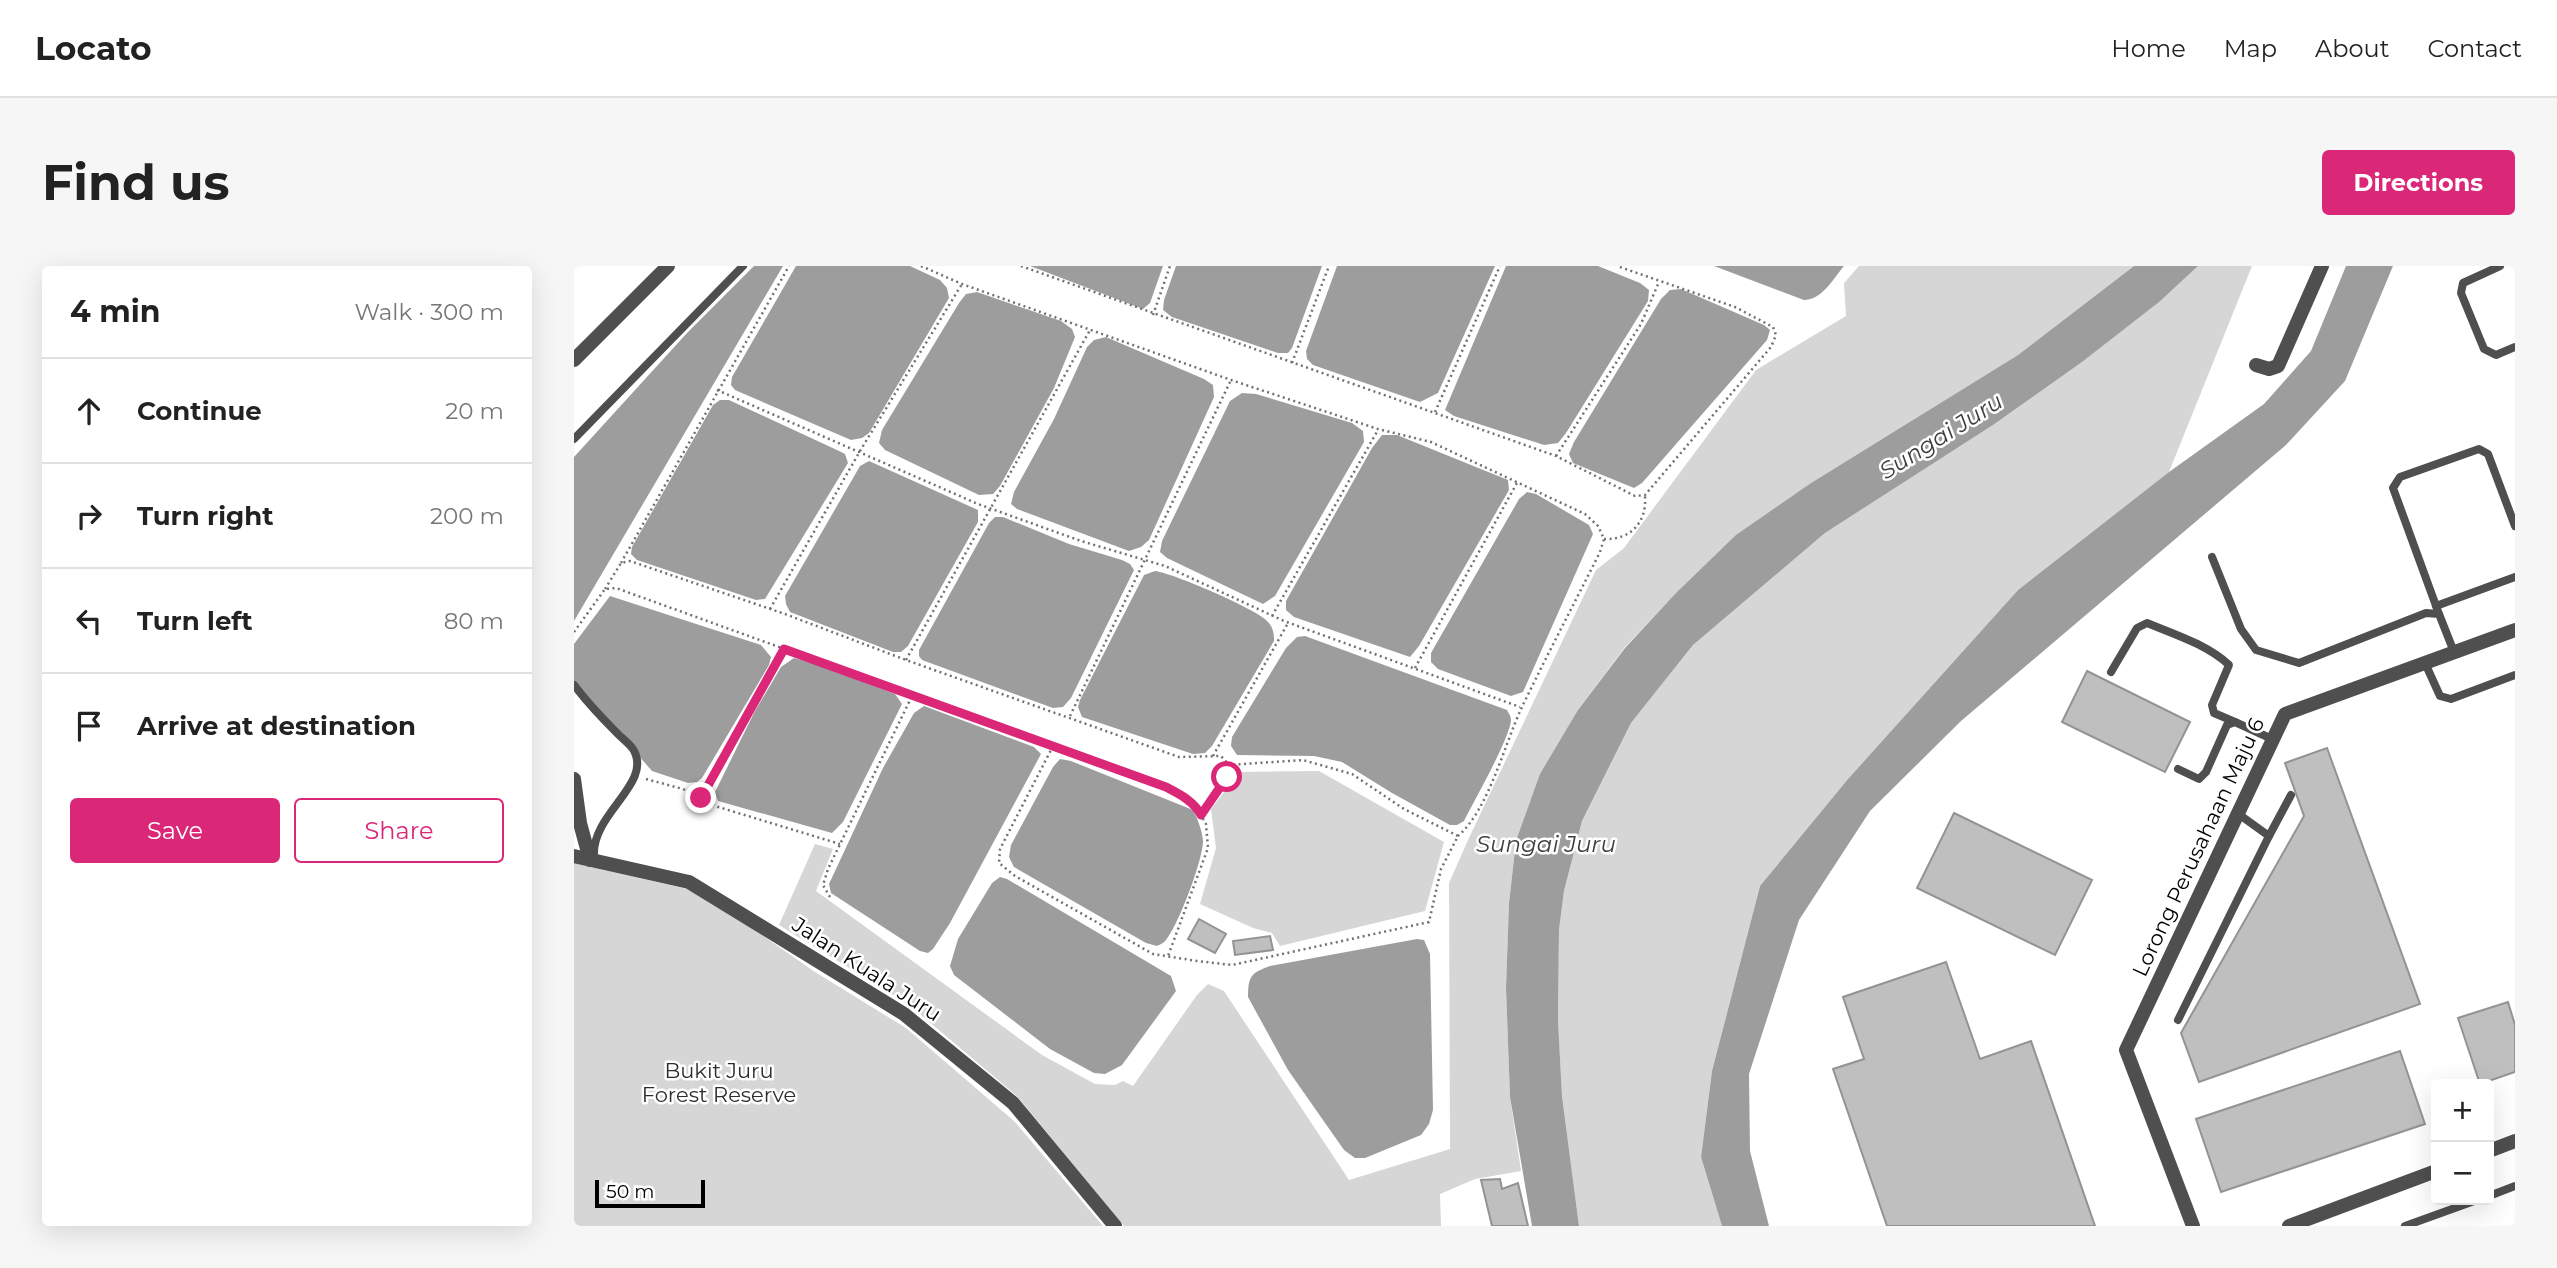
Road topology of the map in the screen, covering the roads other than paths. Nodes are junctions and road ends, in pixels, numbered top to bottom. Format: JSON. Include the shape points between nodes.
{"nodes":[{"id":1,"x":668,"y":266,"type":"edge"},
{"id":2,"x":743,"y":266,"type":"edge"},
{"id":3,"x":2322,"y":266,"type":"edge"},
{"id":4,"x":2500,"y":266,"type":"edge"},
{"id":5,"x":2515,"y":347,"type":"edge"},
{"id":6,"x":574,"y":360,"type":"edge"},
{"id":7,"x":2256,"y":365,"type":"dead end"},
{"id":8,"x":574,"y":439,"type":"edge"},
{"id":9,"x":2515,"y":526,"type":"edge"},
{"id":10,"x":2212,"y":557,"type":"dead end"},
{"id":11,"x":2515,"y":577,"type":"edge"},
{"id":12,"x":2437,"y":610,"type":"junction"},
{"id":13,"x":2515,"y":630,"type":"edge"},
{"id":14,"x":2454,"y":652,"type":"junction"},
{"id":15,"x":2425,"y":663,"type":"junction"},
{"id":16,"x":2110,"y":672,"type":"dead end"},
{"id":17,"x":2515,"y":675,"type":"edge"},
{"id":18,"x":574,"y":685,"type":"edge"},
{"id":19,"x":2235,"y":722,"type":"junction"},
{"id":20,"x":2272,"y":739,"type":"junction"},
{"id":21,"x":2178,"y":769,"type":"dead end"},
{"id":22,"x":574,"y":779,"type":"edge"},
{"id":23,"x":2291,"y":795,"type":"dead end"},
{"id":24,"x":2237,"y":813,"type":"junction"},
{"id":25,"x":2269,"y":836,"type":"junction"},
{"id":26,"x":574,"y":856,"type":"edge"},
{"id":27,"x":592,"y":861,"type":"junction"},
{"id":28,"x":2178,"y":1020,"type":"dead end"},
{"id":29,"x":2515,"y":1142,"type":"edge"},
{"id":30,"x":2494,"y":1149,"type":"edge"},
{"id":31,"x":2431,"y":1173,"type":"edge"},
{"id":32,"x":2515,"y":1186,"type":"edge"},
{"id":33,"x":2494,"y":1194,"type":"edge"},
{"id":34,"x":2463,"y":1205,"type":"edge"},
{"id":35,"x":1115,"y":1226,"type":"edge"},
{"id":36,"x":2193,"y":1226,"type":"edge"},
{"id":37,"x":2289,"y":1226,"type":"edge"},
{"id":38,"x":2405,"y":1226,"type":"edge"}],
"edges":[{"from":1,"to":6,"type":"street"},
{"from":2,"to":8,"type":"lane"},
{"from":3,"to":7,"type":"street","via":[[2278,366]]},
{"from":4,"to":5,"type":"lane","via":[[2463,283],[2461,293],[2484,349],[2496,355]]},
{"from":9,"to":12,"type":"lane","via":[[2488,454],[2479,449],[2399,477],[2393,488]]},
{"from":10,"to":12,"type":"lane","via":[[2241,629],[2256,650],[2299,663]]},
{"from":11,"to":12,"type":"lane"},
{"from":12,"to":14,"type":"lane"},
{"from":13,"to":14,"type":"street","name":"Lorong Perusahaan Maju 6"},
{"from":14,"to":15,"type":"street","name":"Lorong Perusahaan Maju 6"},
{"from":15,"to":17,"type":"lane","via":[[2440,696],[2451,699]]},
{"from":15,"to":20,"type":"street","name":"Lorong Perusahaan Maju 6","via":[[2285,714]]},
{"from":16,"to":19,"type":"lane","via":[[2137,628],[2147,623],[2229,665],[2212,705],[2214,713]]},
{"from":18,"to":27,"type":"lane","via":[[633,750],[638,764],[636,777],[601,824],[593,841]]},
{"from":19,"to":20,"type":"lane"},
{"from":19,"to":21,"type":"lane","via":[[2227,725],[2199,779]]},
{"from":20,"to":24,"type":"street","name":"Lorong Perusahaan Maju 6"},
{"from":22,"to":27,"type":"street","via":[[580,823]]},
{"from":23,"to":25,"type":"lane"},
{"from":24,"to":25,"type":"lane"},
{"from":24,"to":36,"type":"street","name":"Lorong Perusahaan Maju 6","via":[[2126,1050]]},
{"from":25,"to":28,"type":"lane"},
{"from":26,"to":27,"type":"street","name":"Jalan Kuala Juru"},
{"from":27,"to":35,"type":"street","name":"Jalan Kuala Juru","via":[[689,882],[904,1014],[1013,1103]]},
{"from":29,"to":30,"type":"street"},
{"from":31,"to":37,"type":"street"},
{"from":32,"to":33,"type":"lane"},
{"from":34,"to":38,"type":"lane"}]}
